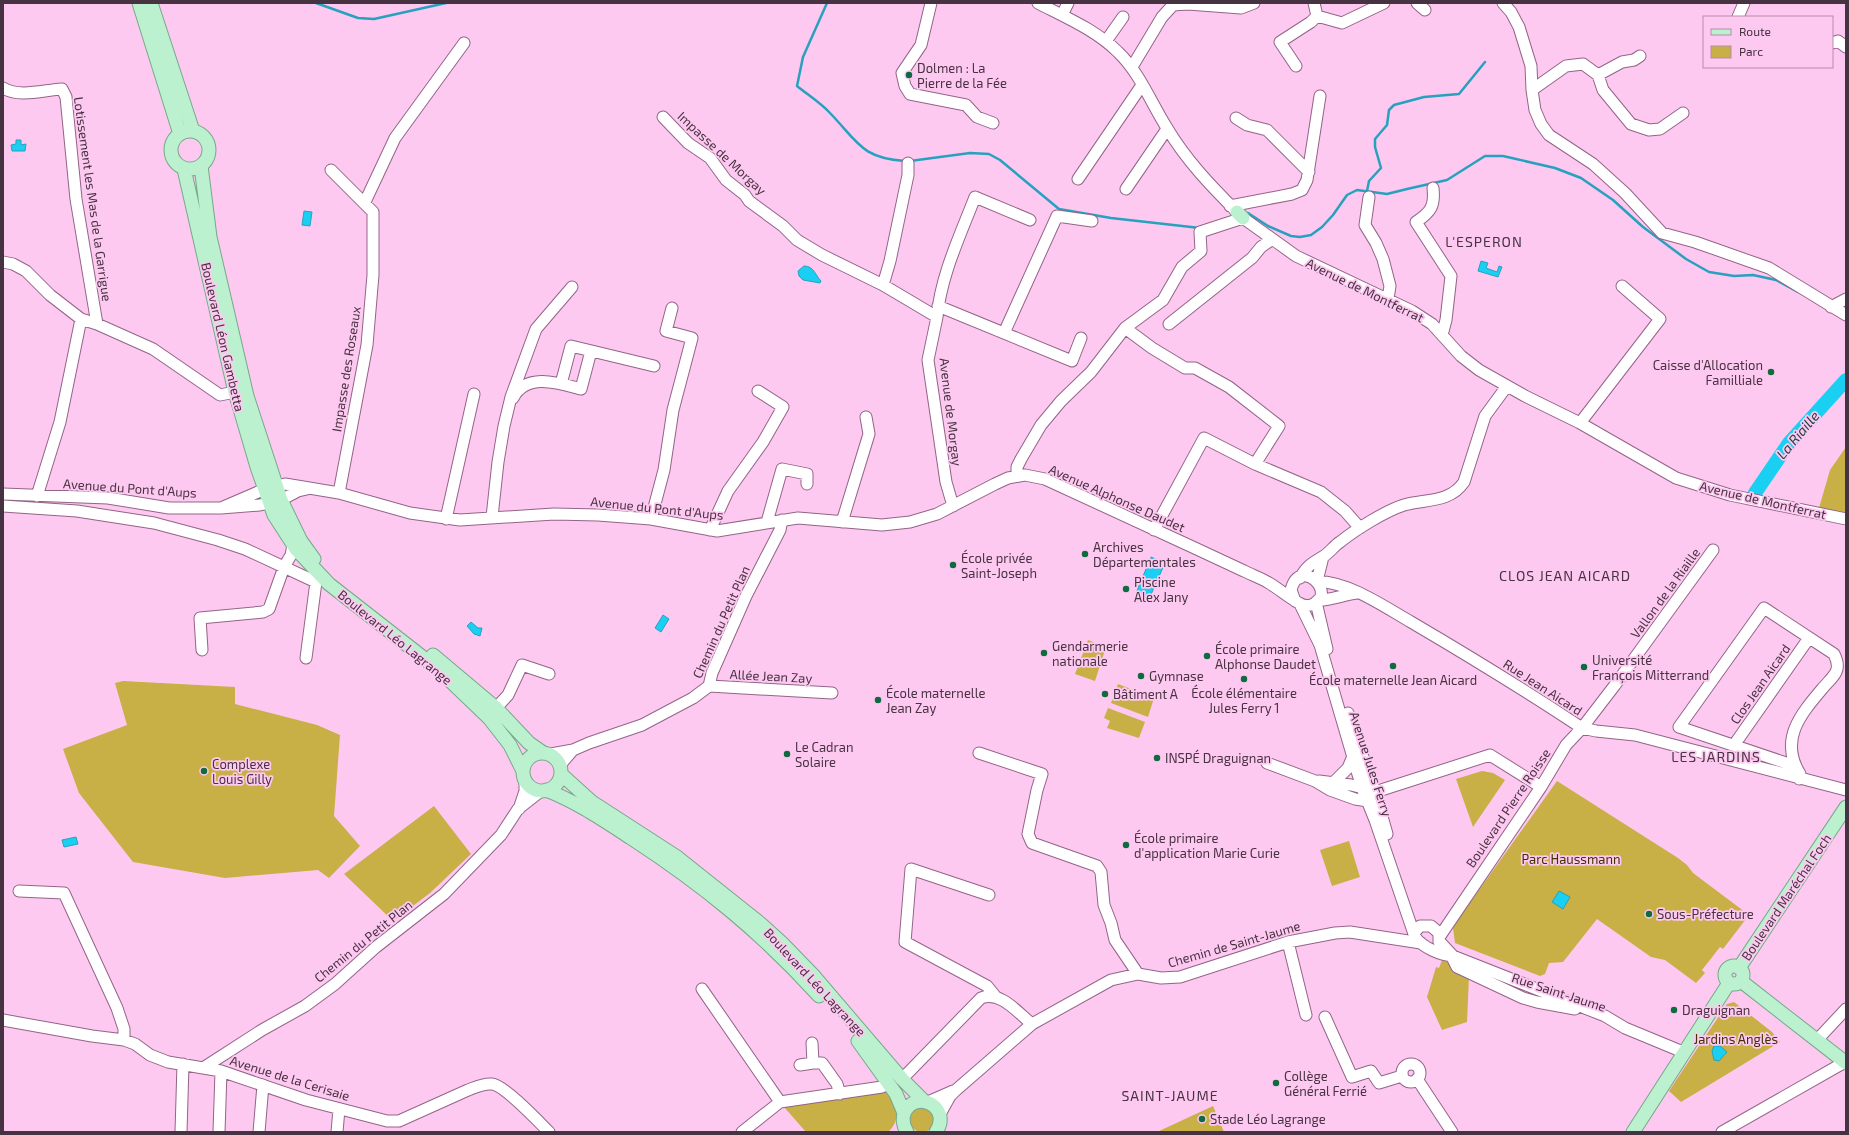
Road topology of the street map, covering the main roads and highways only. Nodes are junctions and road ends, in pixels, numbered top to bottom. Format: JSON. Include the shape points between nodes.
{"nodes":[{"id":1,"x":139,"y":3,"type":"edge"},
{"id":2,"x":151,"y":3,"type":"edge"},
{"id":3,"x":193,"y":131,"type":"junction"},
{"id":4,"x":180,"y":134,"type":"junction"},
{"id":5,"x":201,"y":166,"type":"junction"},
{"id":6,"x":184,"y":168,"type":"junction"},
{"id":7,"x":237,"y":385,"type":"junction"},
{"id":8,"x":270,"y":487,"type":"junction"},
{"id":9,"x":275,"y":502,"type":"joint"},
{"id":10,"x":297,"y":543,"type":"junction"},
{"id":11,"x":546,"y":753,"type":"junction"},
{"id":12,"x":560,"y":770,"type":"junction"},
{"id":13,"x":524,"y":775,"type":"junction"},
{"id":14,"x":543,"y":791,"type":"junction"},
{"id":15,"x":1846,"y":807,"type":"edge"},
{"id":16,"x":1736,"y":977,"type":"junction"},
{"id":17,"x":1846,"y":1062,"type":"edge"},
{"id":18,"x":927,"y":1102,"type":"junction"},
{"id":19,"x":939,"y":1122,"type":"edge"},
{"id":20,"x":903,"y":1125,"type":"edge"},
{"id":21,"x":950,"y":1132,"type":"edge"},
{"id":22,"x":1633,"y":1132,"type":"edge"}],
"edges":[{"from":1,"to":4,"type":"main road"},
{"from":2,"to":3,"type":"main road"},
{"from":3,"to":4,"type":"main road"},
{"from":3,"to":5,"type":"main road","via":[[204,137],[209,149],[206,162]]},
{"from":4,"to":6,"type":"main road","via":[[172,143],[170,150],[174,161]]},
{"from":5,"to":6,"type":"main road"},
{"from":5,"to":7,"type":"main road","name":"Boulevard Léon Gambetta","via":[[210,236]]},
{"from":6,"to":7,"type":"main road","name":"Boulevard Léon Gambetta"},
{"from":7,"to":8,"type":"main road","name":"Boulevard Léon Gambetta","via":[[248,436]]},
{"from":7,"to":8,"type":"main road","name":"Boulevard Léon Gambetta","via":[[260,439]]},
{"from":8,"to":9,"type":"main road","name":"Boulevard Léon Gambetta"},
{"from":9,"to":10,"type":"main road","name":"Boulevard Léo Lagrange"},
{"from":10,"to":11,"type":"main road","name":"Boulevard Léo Lagrange","via":[[352,596],[444,663],[496,708],[529,743]]},
{"from":10,"to":13,"type":"main road","name":"Boulevard Léo Lagrange","via":[[318,579],[329,584],[439,670],[489,718],[510,744]]},
{"from":11,"to":12,"type":"main road"},
{"from":11,"to":13,"type":"main road","via":[[531,755],[524,763]]},
{"from":12,"to":14,"type":"main road","via":[[556,785]]},
{"from":12,"to":18,"type":"main road","name":"Boulevard Léo Lagrange","via":[[592,802],[677,857],[761,924],[813,976],[902,1079]]},
{"from":13,"to":14,"type":"main road","via":[[532,788]]},
{"from":14,"to":20,"type":"main road","name":"Boulevard Léo Lagrange","via":[[588,810],[668,862],[745,922],[788,962],[867,1051],[896,1094]]},
{"from":15,"to":16,"type":"main road","name":"Boulevard Maréchal Foch"},
{"from":16,"to":17,"type":"main road"},
{"from":16,"to":22,"type":"main road","name":"Boulevard Maréchal Foch","via":[[1683,1052]]},
{"from":18,"to":19,"type":"main road","name":"Boulevard Léo Lagrange","via":[[934,1105]]},
{"from":18,"to":20,"type":"main road","via":[[913,1104]]},
{"from":19,"to":21,"type":"main road"}]}
